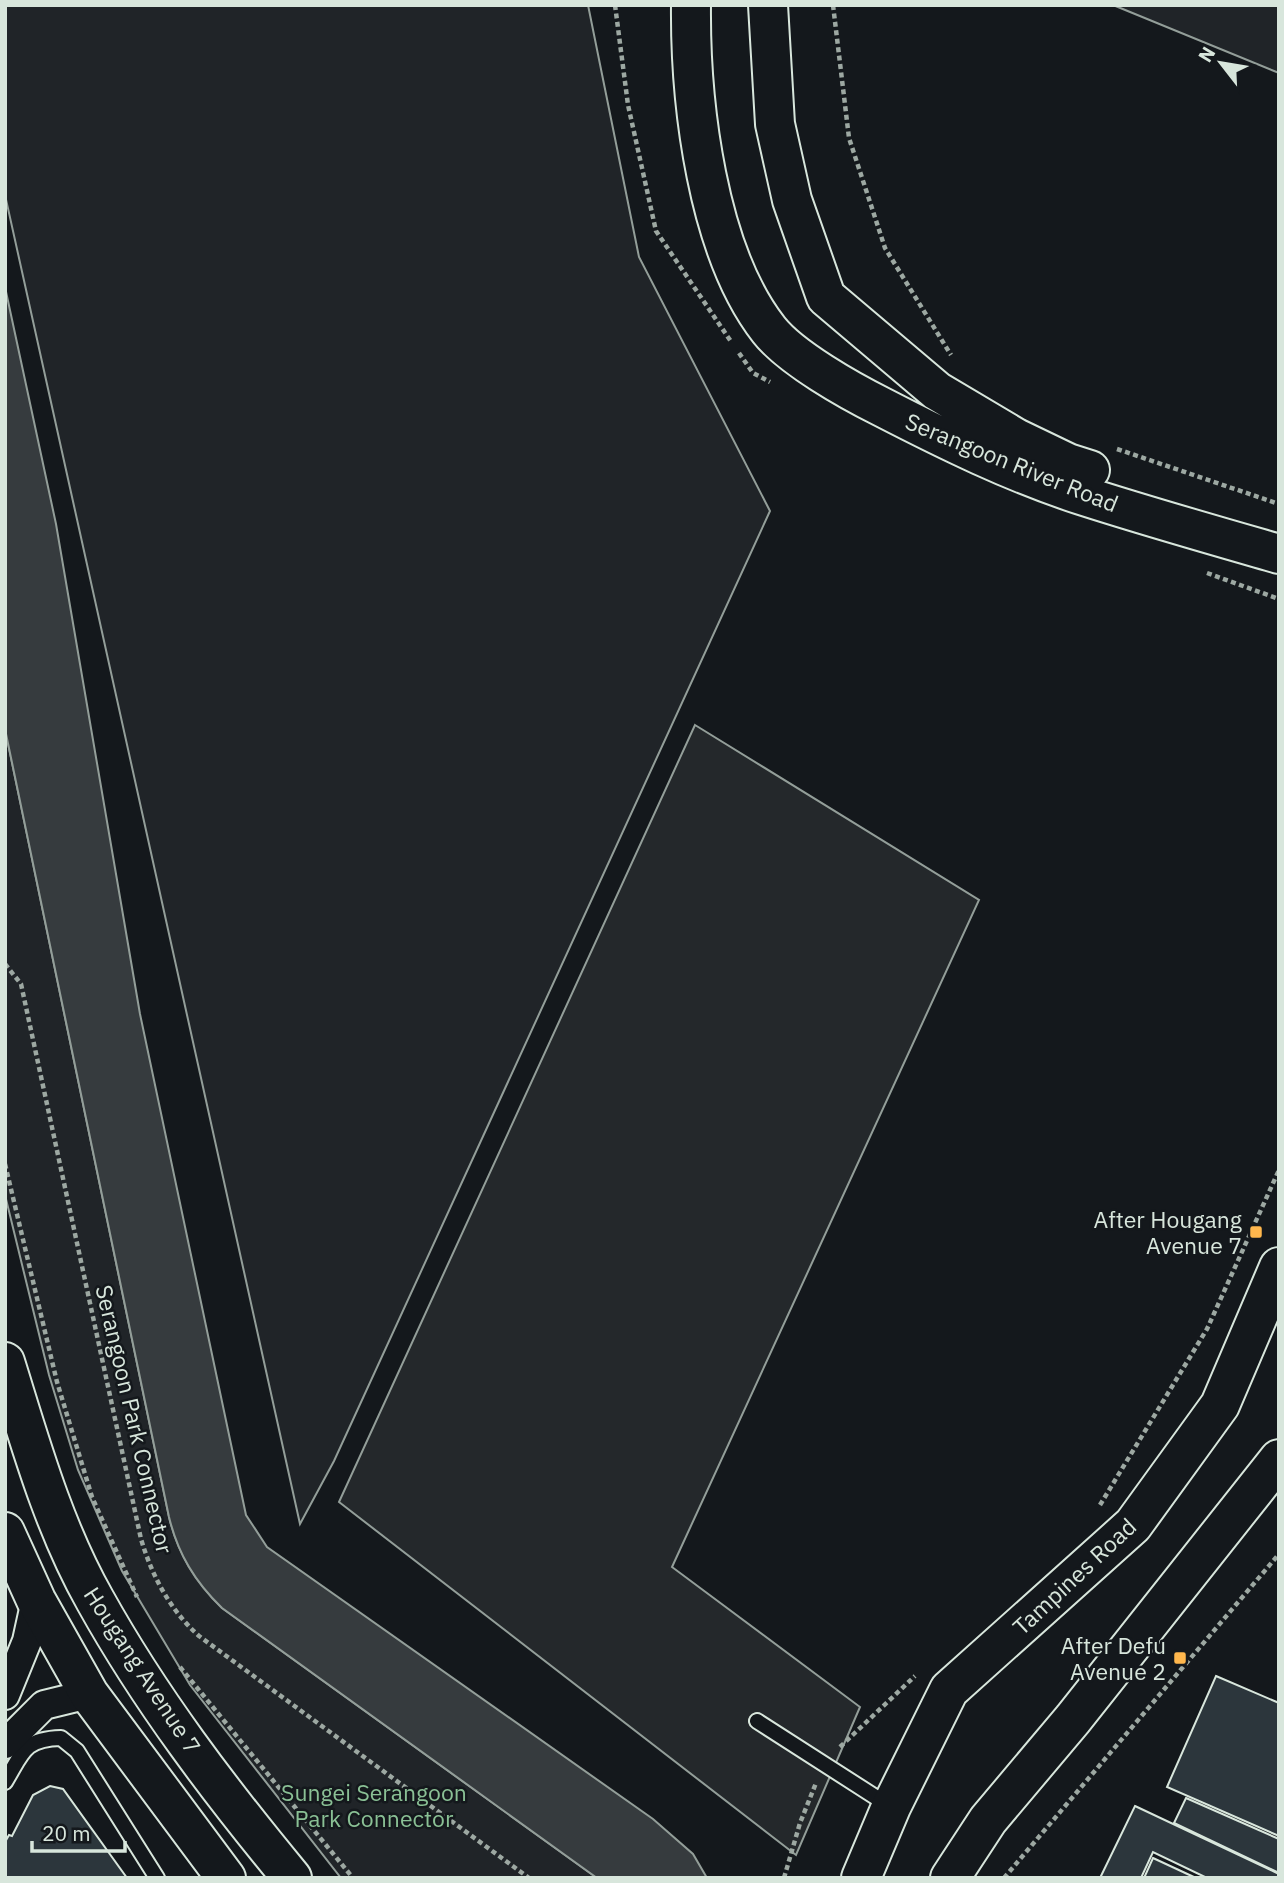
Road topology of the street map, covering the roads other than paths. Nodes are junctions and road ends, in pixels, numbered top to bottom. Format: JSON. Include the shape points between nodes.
{"nodes":[{"id":1,"x":691,"y":5,"type":"edge"},
{"id":2,"x":768,"y":5,"type":"edge"},
{"id":3,"x":1279,"y":531,"type":"edge"},
{"id":4,"x":1279,"y":554,"type":"edge"},
{"id":5,"x":1279,"y":1267,"type":"edge"},
{"id":6,"x":8,"y":1374,"type":"edge"},
{"id":7,"x":1279,"y":1459,"type":"edge"},
{"id":8,"x":5,"y":1532,"type":"edge"},
{"id":9,"x":36,"y":1601,"type":"junction"},
{"id":10,"x":89,"y":1694,"type":"junction"},
{"id":11,"x":5,"y":1695,"type":"edge"},
{"id":12,"x":757,"y":1721,"type":"dead end"},
{"id":13,"x":5,"y":1744,"type":"edge"},
{"id":14,"x":5,"y":1782,"type":"edge"},
{"id":15,"x":891,"y":1807,"type":"junction"},
{"id":16,"x":156,"y":1878,"type":"edge"},
{"id":17,"x":226,"y":1878,"type":"edge"},
{"id":18,"x":292,"y":1878,"type":"edge"},
{"id":19,"x":861,"y":1878,"type":"edge"},
{"id":20,"x":950,"y":1878,"type":"edge"}],
"edges":[{"from":1,"to":4,"type":"main road","name":"Serangoon River Road","via":[[705,169],[731,264],[770,331],[824,375],[946,440],[1078,494]]},
{"from":2,"to":3,"type":"main road","name":"Serangoon River Road","via":[[775,124],[792,200],[826,297],[937,391],[1016,438],[1068,463]]},
{"from":5,"to":15,"type":"main road","name":"Tampines Road","via":[[1220,1405],[1133,1525],[949,1690]]},
{"from":6,"to":18,"type":"main road","name":"Hougang Avenue 7","via":[[44,1488],[94,1599],[221,1790]]},
{"from":7,"to":20,"type":"main road","via":[[988,1820]]},
{"from":8,"to":9,"type":"main road"},
{"from":9,"to":10,"type":"main road"},
{"from":9,"to":11,"type":"street","via":[[27,1641]]},
{"from":10,"to":13,"type":"street","via":[[44,1705]]},
{"from":10,"to":17,"type":"main road"},
{"from":12,"to":15,"type":"lane"},
{"from":14,"to":16,"type":"lane","via":[[29,1744],[61,1738],[77,1752]]},
{"from":15,"to":19,"type":"main road","name":"Tampines Road"}]}
